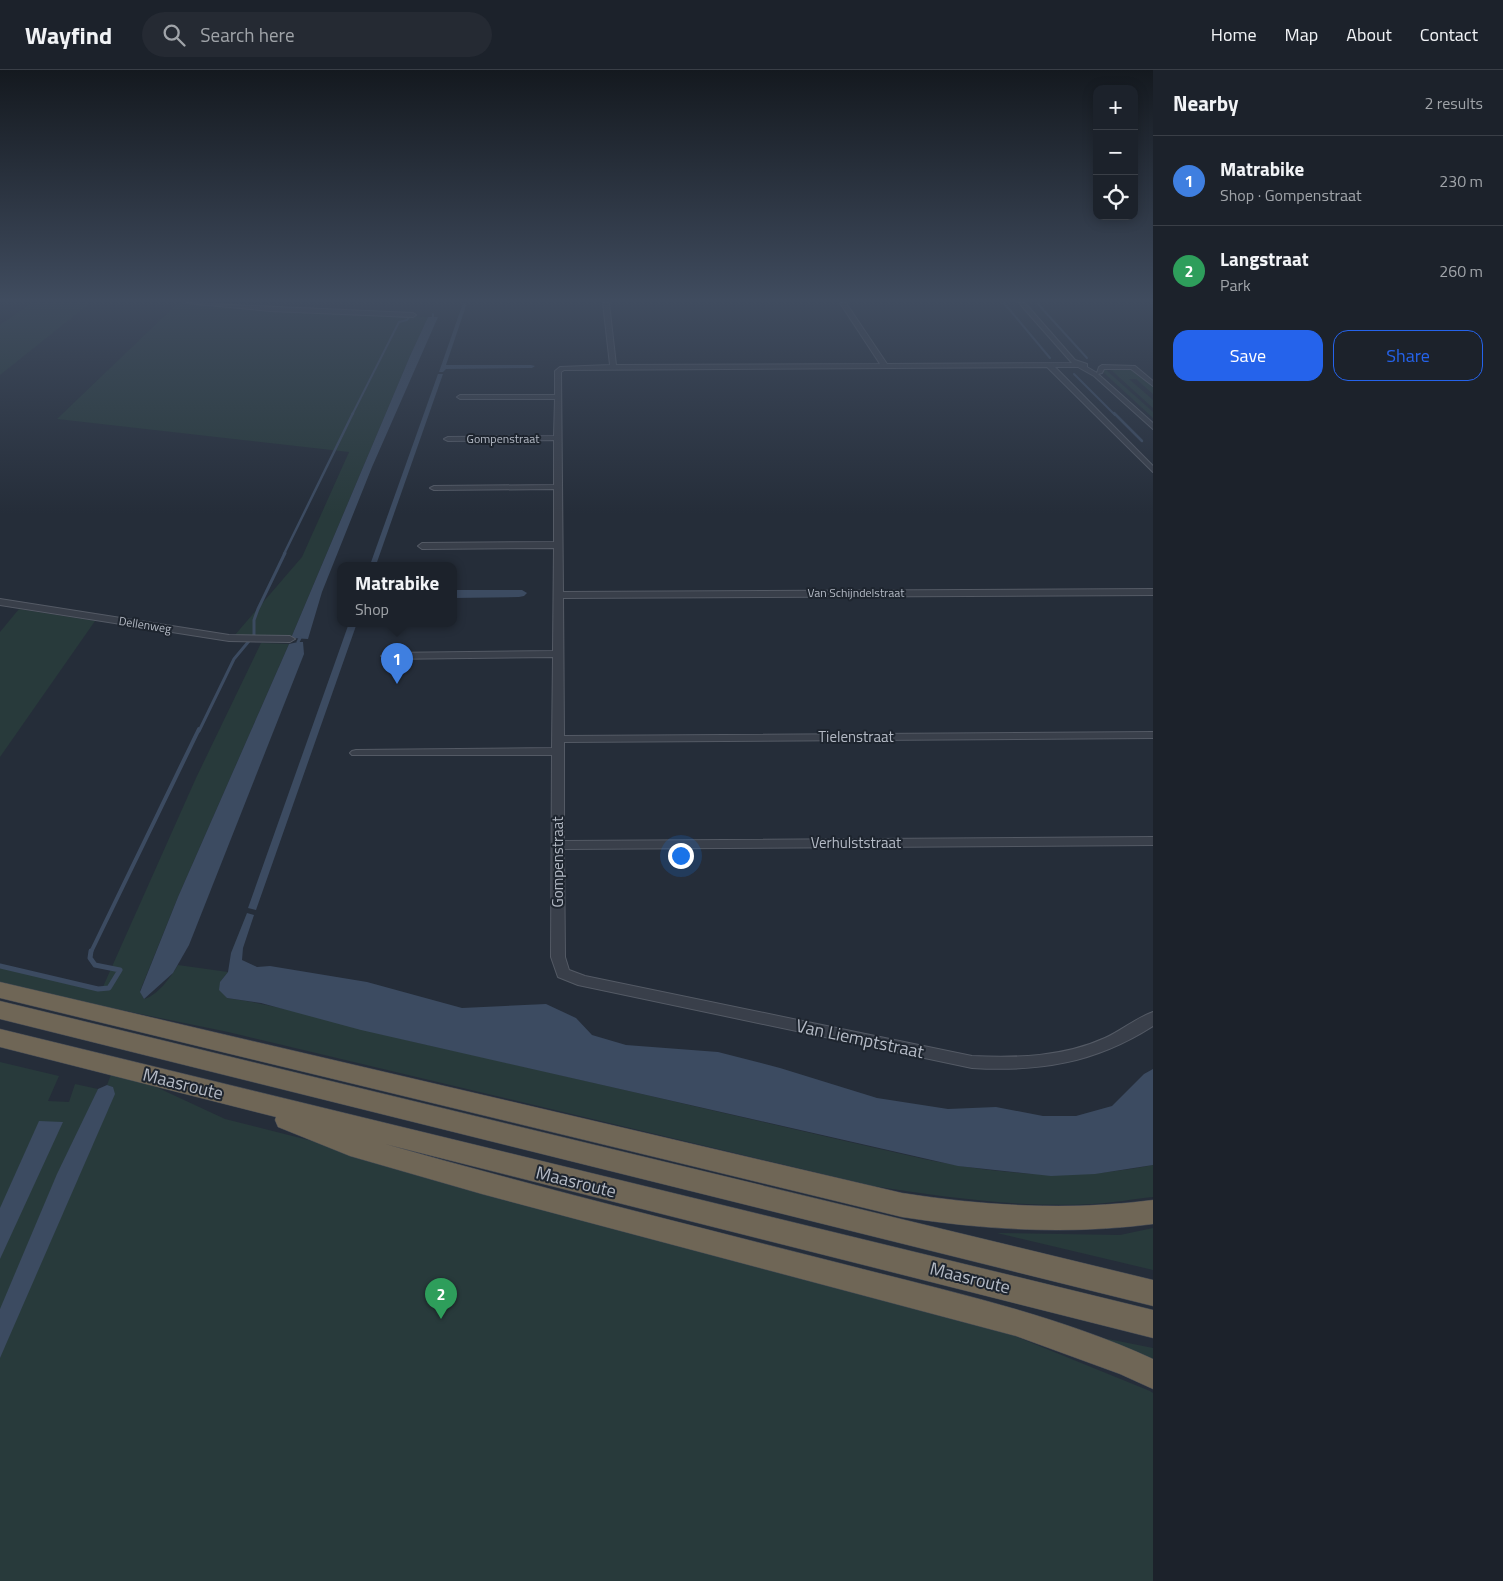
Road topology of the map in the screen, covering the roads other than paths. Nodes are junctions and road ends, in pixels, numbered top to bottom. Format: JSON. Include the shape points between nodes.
{"nodes":[{"id":1,"x":558,"y":374,"type":"edge"},
{"id":2,"x":1057,"y":374,"type":"edge"},
{"id":3,"x":1094,"y":374,"type":"edge"},
{"id":4,"x":1102,"y":374,"type":"edge"},
{"id":5,"x":1141,"y":374,"type":"edge"},
{"id":6,"x":1153,"y":384,"type":"edge"},
{"id":7,"x":460,"y":397,"type":"dead end"},
{"id":8,"x":558,"y":397,"type":"junction"},
{"id":9,"x":1153,"y":420,"type":"edge"},
{"id":10,"x":1153,"y":428,"type":"edge"},
{"id":11,"x":558,"y":438,"type":"junction"},
{"id":12,"x":448,"y":439,"type":"dead end"},
{"id":13,"x":1153,"y":470,"type":"edge"},
{"id":14,"x":558,"y":487,"type":"junction"},
{"id":15,"x":434,"y":488,"type":"dead end"},
{"id":16,"x":558,"y":545,"type":"junction"},
{"id":17,"x":422,"y":546,"type":"dead end"},
{"id":18,"x":1153,"y":592,"type":"edge"},
{"id":19,"x":558,"y":595,"type":"junction"},
{"id":20,"x":0,"y":602,"type":"edge"},
{"id":21,"x":290,"y":639,"type":"dead end"},
{"id":22,"x":558,"y":654,"type":"junction"},
{"id":23,"x":386,"y":656,"type":"dead end"},
{"id":24,"x":1153,"y":735,"type":"edge"},
{"id":25,"x":558,"y":745,"type":"junction"},
{"id":26,"x":356,"y":753,"type":"dead end"},
{"id":27,"x":1153,"y":841,"type":"edge"},
{"id":28,"x":558,"y":845,"type":"junction"},
{"id":29,"x":563,"y":973,"type":"joint"},
{"id":30,"x":0,"y":990,"type":"edge"},
{"id":31,"x":0,"y":1010,"type":"edge"},
{"id":32,"x":1153,"y":1018,"type":"edge"},
{"id":33,"x":0,"y":1038,"type":"edge"},
{"id":34,"x":218,"y":1093,"type":"junction"},
{"id":35,"x":1153,"y":1212,"type":"edge"},
{"id":36,"x":1153,"y":1293,"type":"edge"},
{"id":37,"x":1153,"y":1324,"type":"edge"},
{"id":38,"x":1153,"y":1374,"type":"edge"}],
"edges":[{"from":1,"to":8,"type":"street","name":"Gompenstraat"},
{"from":2,"to":13,"type":"street"},
{"from":3,"to":10,"type":"street"},
{"from":4,"to":9,"type":"street"},
{"from":5,"to":6,"type":"street"},
{"from":7,"to":8,"type":"street"},
{"from":8,"to":11,"type":"street","name":"Gompenstraat"},
{"from":11,"to":12,"type":"street","name":"Gompenstraat"},
{"from":11,"to":14,"type":"street","name":"Gompenstraat"},
{"from":14,"to":15,"type":"street"},
{"from":14,"to":16,"type":"street","name":"Gompenstraat"},
{"from":16,"to":17,"type":"street"},
{"from":16,"to":19,"type":"street","name":"Gompenstraat"},
{"from":18,"to":19,"type":"street","name":"Van Schijndelstraat"},
{"from":19,"to":22,"type":"street","name":"Gompenstraat"},
{"from":20,"to":21,"type":"street","name":"Dellenweg","via":[[211,635]]},
{"from":22,"to":23,"type":"street"},
{"from":22,"to":25,"type":"street","name":"Gompenstraat"},
{"from":24,"to":25,"type":"street","name":"Tielenstraat"},
{"from":25,"to":26,"type":"street"},
{"from":25,"to":28,"type":"street","name":"Gompenstraat"},
{"from":27,"to":28,"type":"street","name":"Verhulststraat"},
{"from":28,"to":29,"type":"street","name":"Gompenstraat","via":[[558,957]]},
{"from":29,"to":32,"type":"street","name":"Van Liemptstraat","via":[[593,983],[990,1064],[1066,1059],[1112,1042]]},
{"from":30,"to":35,"type":"highway","via":[[902,1205],[986,1217],[1021,1218],[1084,1218]]},
{"from":31,"to":36,"type":"highway","name":"Maasroute"},
{"from":33,"to":34,"type":"highway","name":"Maasroute"},
{"from":34,"to":37,"type":"highway","name":"Maasroute"},
{"from":34,"to":38,"type":"highway","via":[[350,1145],[482,1183],[1016,1322]]}]}
